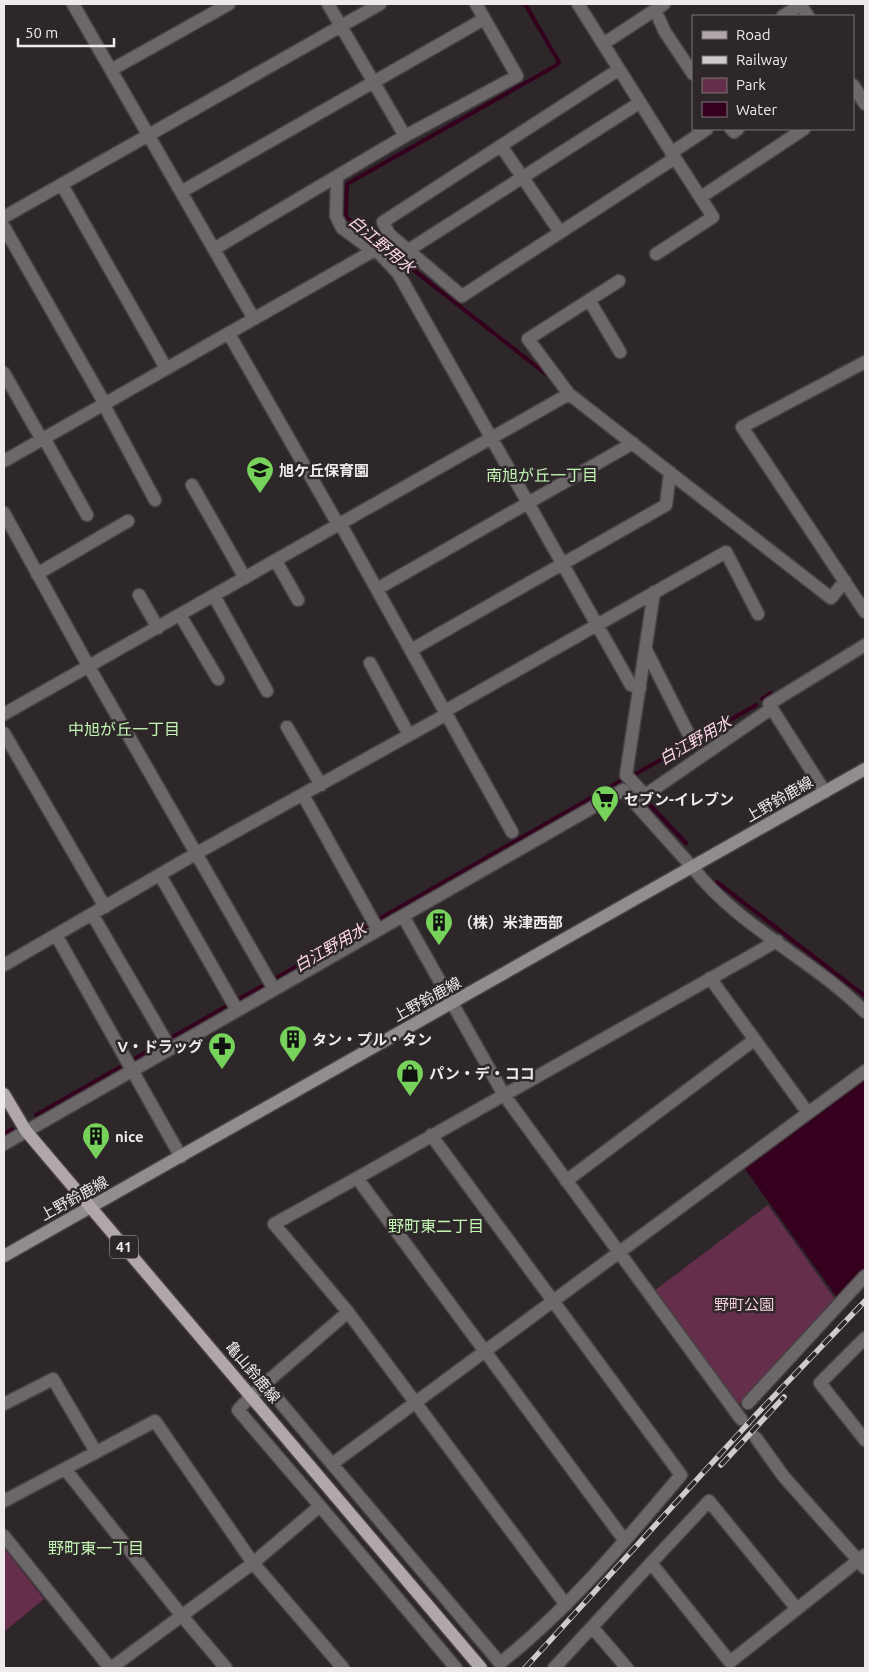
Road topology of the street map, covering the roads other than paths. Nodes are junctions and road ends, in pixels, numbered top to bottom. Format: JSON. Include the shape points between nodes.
{"nodes":[{"id":1,"x":229,"y":4,"type":"edge"},
{"id":2,"x":328,"y":4,"type":"edge"},
{"id":3,"x":380,"y":4,"type":"edge"},
{"id":4,"x":476,"y":4,"type":"edge"},
{"id":5,"x":578,"y":4,"type":"edge"},
{"id":6,"x":77,"y":5,"type":"edge"},
{"id":7,"x":659,"y":7,"type":"edge"},
{"id":8,"x":792,"y":10,"type":"edge"},
{"id":9,"x":805,"y":15,"type":"edge"},
{"id":10,"x":484,"y":18,"type":"junction"},
{"id":11,"x":340,"y":26,"type":"junction"},
{"id":12,"x":603,"y":44,"type":"junction"},
{"id":13,"x":111,"y":70,"type":"junction"},
{"id":14,"x":618,"y":70,"type":"junction"},
{"id":15,"x":692,"y":72,"type":"edge"},
{"id":16,"x":374,"y":83,"type":"junction"},
{"id":17,"x":854,"y":87,"type":"edge"},
{"id":18,"x":639,"y":102,"type":"junction"},
{"id":19,"x":865,"y":104,"type":"edge"},
{"id":20,"x":706,"y":130,"type":"edge"},
{"id":21,"x":802,"y":130,"type":"edge"},
{"id":22,"x":149,"y":135,"type":"junction"},
{"id":23,"x":405,"y":136,"type":"junction"},
{"id":24,"x":501,"y":146,"type":"junction"},
{"id":25,"x":673,"y":155,"type":"junction"},
{"id":26,"x":337,"y":177,"type":"junction"},
{"id":27,"x":522,"y":177,"type":"junction"},
{"id":28,"x":62,"y":185,"type":"junction"},
{"id":29,"x":182,"y":192,"type":"junction"},
{"id":30,"x":701,"y":197,"type":"junction"},
{"id":31,"x":4,"y":217,"type":"edge"},
{"id":32,"x":4,"y":227,"type":"edge"},
{"id":33,"x":560,"y":232,"type":"junction"},
{"id":34,"x":389,"y":234,"type":"junction"},
{"id":35,"x":214,"y":249,"type":"junction"},
{"id":36,"x":376,"y":252,"type":"junction"},
{"id":37,"x":408,"y":252,"type":"junction"},
{"id":38,"x":656,"y":254,"type":"dead end"},
{"id":39,"x":619,"y":281,"type":"dead end"},
{"id":40,"x":589,"y":300,"type":"junction"},
{"id":41,"x":254,"y":319,"type":"junction"},
{"id":42,"x":229,"y":334,"type":"junction"},
{"id":43,"x":620,"y":352,"type":"dead end"},
{"id":44,"x":865,"y":362,"type":"edge"},
{"id":45,"x":166,"y":368,"type":"junction"},
{"id":46,"x":4,"y":373,"type":"edge"},
{"id":47,"x":565,"y":390,"type":"junction"},
{"id":48,"x":104,"y":404,"type":"junction"},
{"id":49,"x":493,"y":438,"type":"junction"},
{"id":50,"x":43,"y":439,"type":"junction"},
{"id":51,"x":633,"y":443,"type":"junction"},
{"id":52,"x":4,"y":461,"type":"edge"},
{"id":53,"x":670,"y":472,"type":"junction"},
{"id":54,"x":192,"y":485,"type":"dead end"},
{"id":55,"x":155,"y":500,"type":"dead end"},
{"id":56,"x":528,"y":502,"type":"junction"},
{"id":57,"x":4,"y":513,"type":"edge"},
{"id":58,"x":86,"y":515,"type":"dead end"},
{"id":59,"x":128,"y":522,"type":"dead end"},
{"id":60,"x":340,"y":525,"type":"junction"},
{"id":61,"x":276,"y":561,"type":"junction"},
{"id":62,"x":563,"y":565,"type":"junction"},
{"id":63,"x":37,"y":574,"type":"junction"},
{"id":64,"x":245,"y":578,"type":"junction"},
{"id":65,"x":845,"y":581,"type":"junction"},
{"id":66,"x":377,"y":590,"type":"junction"},
{"id":67,"x":654,"y":592,"type":"junction"},
{"id":68,"x":139,"y":595,"type":"dead end"},
{"id":69,"x":214,"y":596,"type":"junction"},
{"id":70,"x":298,"y":600,"type":"dead end"},
{"id":71,"x":865,"y":612,"type":"edge"},
{"id":72,"x":758,"y":614,"type":"dead end"},
{"id":73,"x":180,"y":615,"type":"junction"},
{"id":74,"x":598,"y":626,"type":"junction"},
{"id":75,"x":158,"y":628,"type":"junction"},
{"id":76,"x":865,"y":645,"type":"edge"},
{"id":77,"x":411,"y":650,"type":"junction"},
{"id":78,"x":646,"y":650,"type":"junction"},
{"id":79,"x":370,"y":663,"type":"dead end"},
{"id":80,"x":89,"y":667,"type":"junction"},
{"id":81,"x":218,"y":679,"type":"dead end"},
{"id":82,"x":640,"y":688,"type":"junction"},
{"id":83,"x":267,"y":691,"type":"dead end"},
{"id":84,"x":772,"y":708,"type":"junction"},
{"id":85,"x":446,"y":712,"type":"junction"},
{"id":86,"x":4,"y":714,"type":"edge"},
{"id":87,"x":287,"y":726,"type":"dead end"},
{"id":88,"x":4,"y":733,"type":"edge"},
{"id":89,"x":409,"y":735,"type":"junction"},
{"id":90,"x":690,"y":737,"type":"dead end"},
{"id":91,"x":865,"y":769,"type":"edge"},
{"id":92,"x":321,"y":785,"type":"junction"},
{"id":93,"x":824,"y":792,"type":"junction"},
{"id":94,"x":303,"y":795,"type":"junction"},
{"id":95,"x":640,"y":798,"type":"junction"},
{"id":96,"x":512,"y":832,"type":"dead end"},
{"id":97,"x":197,"y":853,"type":"junction"},
{"id":98,"x":693,"y":868,"type":"junction"},
{"id":99,"x":160,"y":875,"type":"junction"},
{"id":100,"x":105,"y":907,"type":"junction"},
{"id":101,"x":92,"y":914,"type":"junction"},
{"id":102,"x":403,"y":916,"type":"junction"},
{"id":103,"x":376,"y":925,"type":"junction"},
{"id":104,"x":56,"y":935,"type":"junction"},
{"id":105,"x":777,"y":941,"type":"junction"},
{"id":106,"x":5,"y":961,"type":"edge"},
{"id":107,"x":710,"y":978,"type":"junction"},
{"id":108,"x":272,"y":984,"type":"junction"},
{"id":109,"x":234,"y":1005,"type":"junction"},
{"id":110,"x":451,"y":1005,"type":"junction"},
{"id":111,"x":865,"y":1012,"type":"edge"},
{"id":112,"x":754,"y":1040,"type":"junction"},
{"id":113,"x":167,"y":1043,"type":"junction"},
{"id":114,"x":130,"y":1065,"type":"junction"},
{"id":115,"x":865,"y":1071,"type":"edge"},
{"id":116,"x":4,"y":1094,"type":"edge"},
{"id":117,"x":504,"y":1095,"type":"junction"},
{"id":118,"x":808,"y":1113,"type":"junction"},
{"id":119,"x":26,"y":1131,"type":"junction"},
{"id":120,"x":431,"y":1135,"type":"junction"},
{"id":121,"x":4,"y":1144,"type":"edge"},
{"id":122,"x":181,"y":1157,"type":"junction"},
{"id":123,"x":357,"y":1178,"type":"junction"},
{"id":124,"x":566,"y":1180,"type":"junction"},
{"id":125,"x":90,"y":1207,"type":"junction"},
{"id":126,"x":619,"y":1252,"type":"junction"},
{"id":127,"x":4,"y":1256,"type":"edge"},
{"id":128,"x":865,"y":1276,"type":"edge"},
{"id":129,"x":554,"y":1301,"type":"junction"},
{"id":130,"x":348,"y":1312,"type":"junction"},
{"id":131,"x":865,"y":1338,"type":"edge"},
{"id":132,"x":485,"y":1350,"type":"junction"},
{"id":133,"x":265,"y":1384,"type":"junction"},
{"id":134,"x":256,"y":1400,"type":"junction"},
{"id":135,"x":417,"y":1402,"type":"junction"},
{"id":136,"x":748,"y":1403,"type":"dead end"},
{"id":137,"x":4,"y":1404,"type":"edge"},
{"id":138,"x":741,"y":1419,"type":"tunnel mouth"},
{"id":139,"x":756,"y":1438,"type":"tunnel mouth"},
{"id":140,"x":865,"y":1440,"type":"edge"},
{"id":141,"x":96,"y":1452,"type":"junction"},
{"id":142,"x":332,"y":1464,"type":"junction"},
{"id":143,"x":65,"y":1469,"type":"junction"},
{"id":144,"x":4,"y":1501,"type":"edge"},
{"id":145,"x":320,"y":1506,"type":"junction"},
{"id":146,"x":4,"y":1536,"type":"edge"},
{"id":147,"x":625,"y":1540,"type":"junction"},
{"id":148,"x":863,"y":1561,"type":"edge"},
{"id":149,"x":651,"y":1562,"type":"junction"},
{"id":150,"x":253,"y":1563,"type":"junction"},
{"id":151,"x":566,"y":1605,"type":"junction"},
{"id":152,"x":797,"y":1609,"type":"junction"},
{"id":153,"x":182,"y":1616,"type":"junction"},
{"id":154,"x":592,"y":1627,"type":"junction"},
{"id":155,"x":726,"y":1665,"type":"edge"},
{"id":156,"x":498,"y":1666,"type":"edge"},
{"id":157,"x":110,"y":1668,"type":"edge"},
{"id":158,"x":226,"y":1668,"type":"edge"},
{"id":159,"x":343,"y":1668,"type":"edge"},
{"id":160,"x":456,"y":1668,"type":"edge"},
{"id":161,"x":481,"y":1668,"type":"edge"},
{"id":162,"x":554,"y":1668,"type":"edge"},
{"id":163,"x":627,"y":1668,"type":"edge"}],
"edges":[{"from":1,"to":13,"type":"street"},
{"from":2,"to":11,"type":"street"},
{"from":3,"to":11,"type":"street"},
{"from":4,"to":10,"type":"street"},
{"from":5,"to":12,"type":"street"},
{"from":6,"to":13,"type":"street"},
{"from":7,"to":12,"type":"street"},
{"from":7,"to":15,"type":"street","via":[[665,32]]},
{"from":8,"to":9,"type":"street"},
{"from":10,"to":16,"type":"street"},
{"from":10,"to":23,"type":"street","via":[[517,76]]},
{"from":11,"to":16,"type":"street"},
{"from":11,"to":22,"type":"street"},
{"from":12,"to":14,"type":"street"},
{"from":13,"to":22,"type":"street"},
{"from":14,"to":18,"type":"street"},
{"from":14,"to":24,"type":"street"},
{"from":16,"to":23,"type":"street"},
{"from":16,"to":29,"type":"street"},
{"from":17,"to":19,"type":"street"},
{"from":18,"to":25,"type":"street"},
{"from":18,"to":27,"type":"street"},
{"from":20,"to":25,"type":"street"},
{"from":21,"to":30,"type":"street"},
{"from":22,"to":28,"type":"street"},
{"from":22,"to":29,"type":"street"},
{"from":23,"to":26,"type":"street"},
{"from":24,"to":27,"type":"street"},
{"from":24,"to":34,"type":"street","via":[[383,222]]},
{"from":25,"to":30,"type":"street"},
{"from":25,"to":33,"type":"street"},
{"from":26,"to":35,"type":"street"},
{"from":26,"to":36,"type":"street","via":[[336,216],[348,235]]},
{"from":27,"to":33,"type":"street"},
{"from":27,"to":37,"type":"street"},
{"from":28,"to":31,"type":"street"},
{"from":28,"to":45,"type":"street"},
{"from":29,"to":35,"type":"street"},
{"from":30,"to":38,"type":"street","via":[[713,217]]},
{"from":32,"to":48,"type":"street"},
{"from":33,"to":37,"type":"street","via":[[462,296]]},
{"from":34,"to":36,"type":"street"},
{"from":34,"to":37,"type":"street"},
{"from":35,"to":41,"type":"street"},
{"from":36,"to":41,"type":"street"},
{"from":36,"to":49,"type":"street","via":[[398,273]]},
{"from":39,"to":40,"type":"street"},
{"from":40,"to":43,"type":"street"},
{"from":40,"to":47,"type":"street","via":[[528,340]]},
{"from":41,"to":42,"type":"street"},
{"from":42,"to":45,"type":"street"},
{"from":42,"to":60,"type":"street"},
{"from":44,"to":65,"type":"street","via":[[742,427]]},
{"from":45,"to":48,"type":"street"},
{"from":46,"to":50,"type":"street"},
{"from":47,"to":49,"type":"street"},
{"from":47,"to":51,"type":"street"},
{"from":48,"to":50,"type":"street"},
{"from":48,"to":55,"type":"street"},
{"from":49,"to":56,"type":"street"},
{"from":49,"to":60,"type":"street"},
{"from":50,"to":52,"type":"street"},
{"from":50,"to":58,"type":"street"},
{"from":51,"to":53,"type":"street"},
{"from":51,"to":56,"type":"street"},
{"from":53,"to":62,"type":"street","via":[[666,505]]},
{"from":53,"to":65,"type":"street","via":[[831,598]]},
{"from":54,"to":64,"type":"street"},
{"from":56,"to":62,"type":"street"},
{"from":56,"to":66,"type":"street"},
{"from":57,"to":63,"type":"street"},
{"from":59,"to":63,"type":"street"},
{"from":60,"to":61,"type":"street"},
{"from":60,"to":66,"type":"street"},
{"from":61,"to":64,"type":"street"},
{"from":61,"to":70,"type":"street"},
{"from":62,"to":74,"type":"street"},
{"from":62,"to":77,"type":"street"},
{"from":63,"to":80,"type":"street"},
{"from":64,"to":69,"type":"street"},
{"from":65,"to":71,"type":"street"},
{"from":66,"to":77,"type":"street"},
{"from":67,"to":72,"type":"street","via":[[726,552]]},
{"from":67,"to":74,"type":"street"},
{"from":67,"to":78,"type":"street"},
{"from":68,"to":75,"type":"street"},
{"from":69,"to":73,"type":"street"},
{"from":69,"to":83,"type":"street"},
{"from":73,"to":75,"type":"street"},
{"from":73,"to":81,"type":"street"},
{"from":74,"to":82,"type":"street","via":[[631,685]]},
{"from":74,"to":85,"type":"street"},
{"from":75,"to":80,"type":"street"},
{"from":76,"to":84,"type":"street","via":[[769,704]]},
{"from":77,"to":85,"type":"street"},
{"from":78,"to":82,"type":"street"},
{"from":78,"to":90,"type":"street"},
{"from":79,"to":89,"type":"street"},
{"from":80,"to":86,"type":"street"},
{"from":80,"to":97,"type":"street"},
{"from":82,"to":95,"type":"street","via":[[626,774]]},
{"from":84,"to":93,"type":"street"},
{"from":84,"to":95,"type":"street"},
{"from":85,"to":89,"type":"street"},
{"from":85,"to":96,"type":"street"},
{"from":87,"to":92,"type":"street"},
{"from":88,"to":100,"type":"street"},
{"from":89,"to":92,"type":"street"},
{"from":91,"to":93,"type":"main road","name":"上野鈴鹿線"},
{"from":92,"to":94,"type":"street"},
{"from":93,"to":98,"type":"main road","name":"上野鈴鹿線"},
{"from":94,"to":97,"type":"street"},
{"from":94,"to":103,"type":"street"},
{"from":95,"to":98,"type":"street"},
{"from":95,"to":102,"type":"street","via":[[624,790]]},
{"from":97,"to":99,"type":"street"},
{"from":97,"to":108,"type":"street"},
{"from":98,"to":105,"type":"street","via":[[732,907]]},
{"from":98,"to":110,"type":"main road","name":"上野鈴鹿線"},
{"from":99,"to":100,"type":"street"},
{"from":99,"to":109,"type":"street"},
{"from":100,"to":101,"type":"street"},
{"from":101,"to":104,"type":"street"},
{"from":101,"to":113,"type":"street"},
{"from":102,"to":103,"type":"street"},
{"from":102,"to":110,"type":"street"},
{"from":103,"to":108,"type":"street"},
{"from":104,"to":106,"type":"street"},
{"from":104,"to":114,"type":"street"},
{"from":105,"to":107,"type":"street"},
{"from":105,"to":111,"type":"street","via":[[848,994]]},
{"from":107,"to":112,"type":"street"},
{"from":107,"to":117,"type":"street"},
{"from":108,"to":109,"type":"street"},
{"from":109,"to":113,"type":"street"},
{"from":110,"to":117,"type":"street"},
{"from":110,"to":122,"type":"main road","name":"上野鈴鹿線"},
{"from":112,"to":118,"type":"street"},
{"from":112,"to":124,"type":"street"},
{"from":113,"to":114,"type":"street"},
{"from":114,"to":119,"type":"street"},
{"from":114,"to":122,"type":"street"},
{"from":115,"to":118,"type":"street"},
{"from":116,"to":119,"type":"main road","name":"亀山鈴鹿線","number":"41"},
{"from":117,"to":120,"type":"street"},
{"from":117,"to":124,"type":"street"},
{"from":118,"to":126,"type":"street"},
{"from":119,"to":121,"type":"street"},
{"from":119,"to":125,"type":"main road","name":"亀山鈴鹿線","number":"41"},
{"from":120,"to":123,"type":"street"},
{"from":120,"to":129,"type":"street"},
{"from":122,"to":125,"type":"main road","name":"上野鈴鹿線"},
{"from":123,"to":130,"type":"street","via":[[274,1224]]},
{"from":123,"to":132,"type":"street"},
{"from":124,"to":126,"type":"street"},
{"from":125,"to":127,"type":"main road","name":"上野鈴鹿線"},
{"from":125,"to":134,"type":"main road","name":"亀山鈴鹿線","number":"41"},
{"from":126,"to":129,"type":"street"},
{"from":126,"to":138,"type":"street"},
{"from":128,"to":136,"type":"street"},
{"from":129,"to":132,"type":"street"},
{"from":129,"to":147,"type":"street","via":[[681,1475]]},
{"from":130,"to":133,"type":"street"},
{"from":130,"to":135,"type":"street"},
{"from":131,"to":140,"type":"street","via":[[820,1383]]},
{"from":132,"to":135,"type":"street"},
{"from":132,"to":147,"type":"street"},
{"from":133,"to":134,"type":"street"},
{"from":133,"to":142,"type":"street"},
{"from":134,"to":145,"type":"street","via":[[238,1410]]},
{"from":134,"to":161,"type":"main road","name":"亀山鈴鹿線","number":"41"},
{"from":135,"to":142,"type":"street"},
{"from":135,"to":151,"type":"street"},
{"from":137,"to":141,"type":"street","via":[[53,1378]]},
{"from":139,"to":148,"type":"street","via":[[784,1477]]},
{"from":141,"to":143,"type":"street"},
{"from":141,"to":150,"type":"street","via":[[155,1421]]},
{"from":142,"to":156,"type":"street"},
{"from":143,"to":144,"type":"street"},
{"from":143,"to":153,"type":"street"},
{"from":145,"to":150,"type":"street"},
{"from":145,"to":160,"type":"street"},
{"from":146,"to":157,"type":"street"},
{"from":147,"to":151,"type":"street"},
{"from":148,"to":152,"type":"street"},
{"from":149,"to":152,"type":"street","via":[[709,1501]]},
{"from":149,"to":154,"type":"street"},
{"from":149,"to":155,"type":"street"},
{"from":150,"to":153,"type":"street"},
{"from":150,"to":159,"type":"street"},
{"from":151,"to":156,"type":"street"},
{"from":152,"to":155,"type":"street"},
{"from":153,"to":157,"type":"street"},
{"from":153,"to":158,"type":"street"},
{"from":154,"to":162,"type":"street"},
{"from":154,"to":163,"type":"street"}]}
